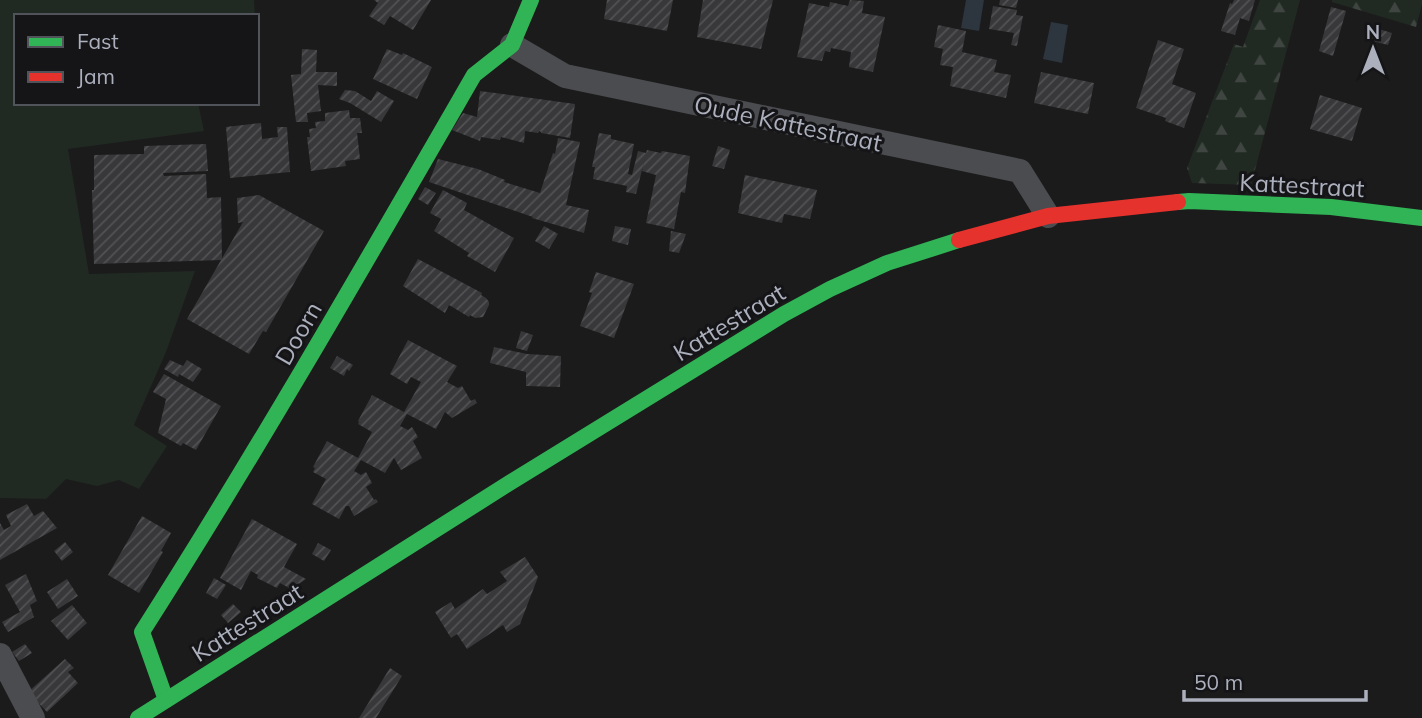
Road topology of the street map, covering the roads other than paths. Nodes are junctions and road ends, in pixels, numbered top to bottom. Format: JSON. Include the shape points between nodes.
{"nodes":[{"id":1,"x":531,"y":0,"type":"edge"},
{"id":2,"x":512,"y":45,"type":"junction"},
{"id":3,"x":1048,"y":216,"type":"junction"},
{"id":4,"x":1422,"y":218,"type":"edge"},
{"id":5,"x":0,"y":655,"type":"edge"},
{"id":6,"x":166,"y":700,"type":"junction"},
{"id":7,"x":33,"y":718,"type":"edge"},
{"id":8,"x":138,"y":718,"type":"edge"}],
"edges":[{"from":1,"to":2,"type":"street","name":"Doorn"},
{"from":2,"to":3,"type":"street","name":"Oude Kattestraat","via":[[565,76],[1020,171]]},
{"from":2,"to":6,"type":"street","name":"Doorn","via":[[474,75],[314,352],[142,632]]},
{"from":3,"to":4,"type":"street","name":"Kattestraat","via":[[1189,201]]},
{"from":3,"to":6,"type":"street","name":"Kattestraat","via":[[887,263],[784,314]]},
{"from":5,"to":7,"type":"street"},
{"from":6,"to":8,"type":"street","name":"Kattestraat"}]}
